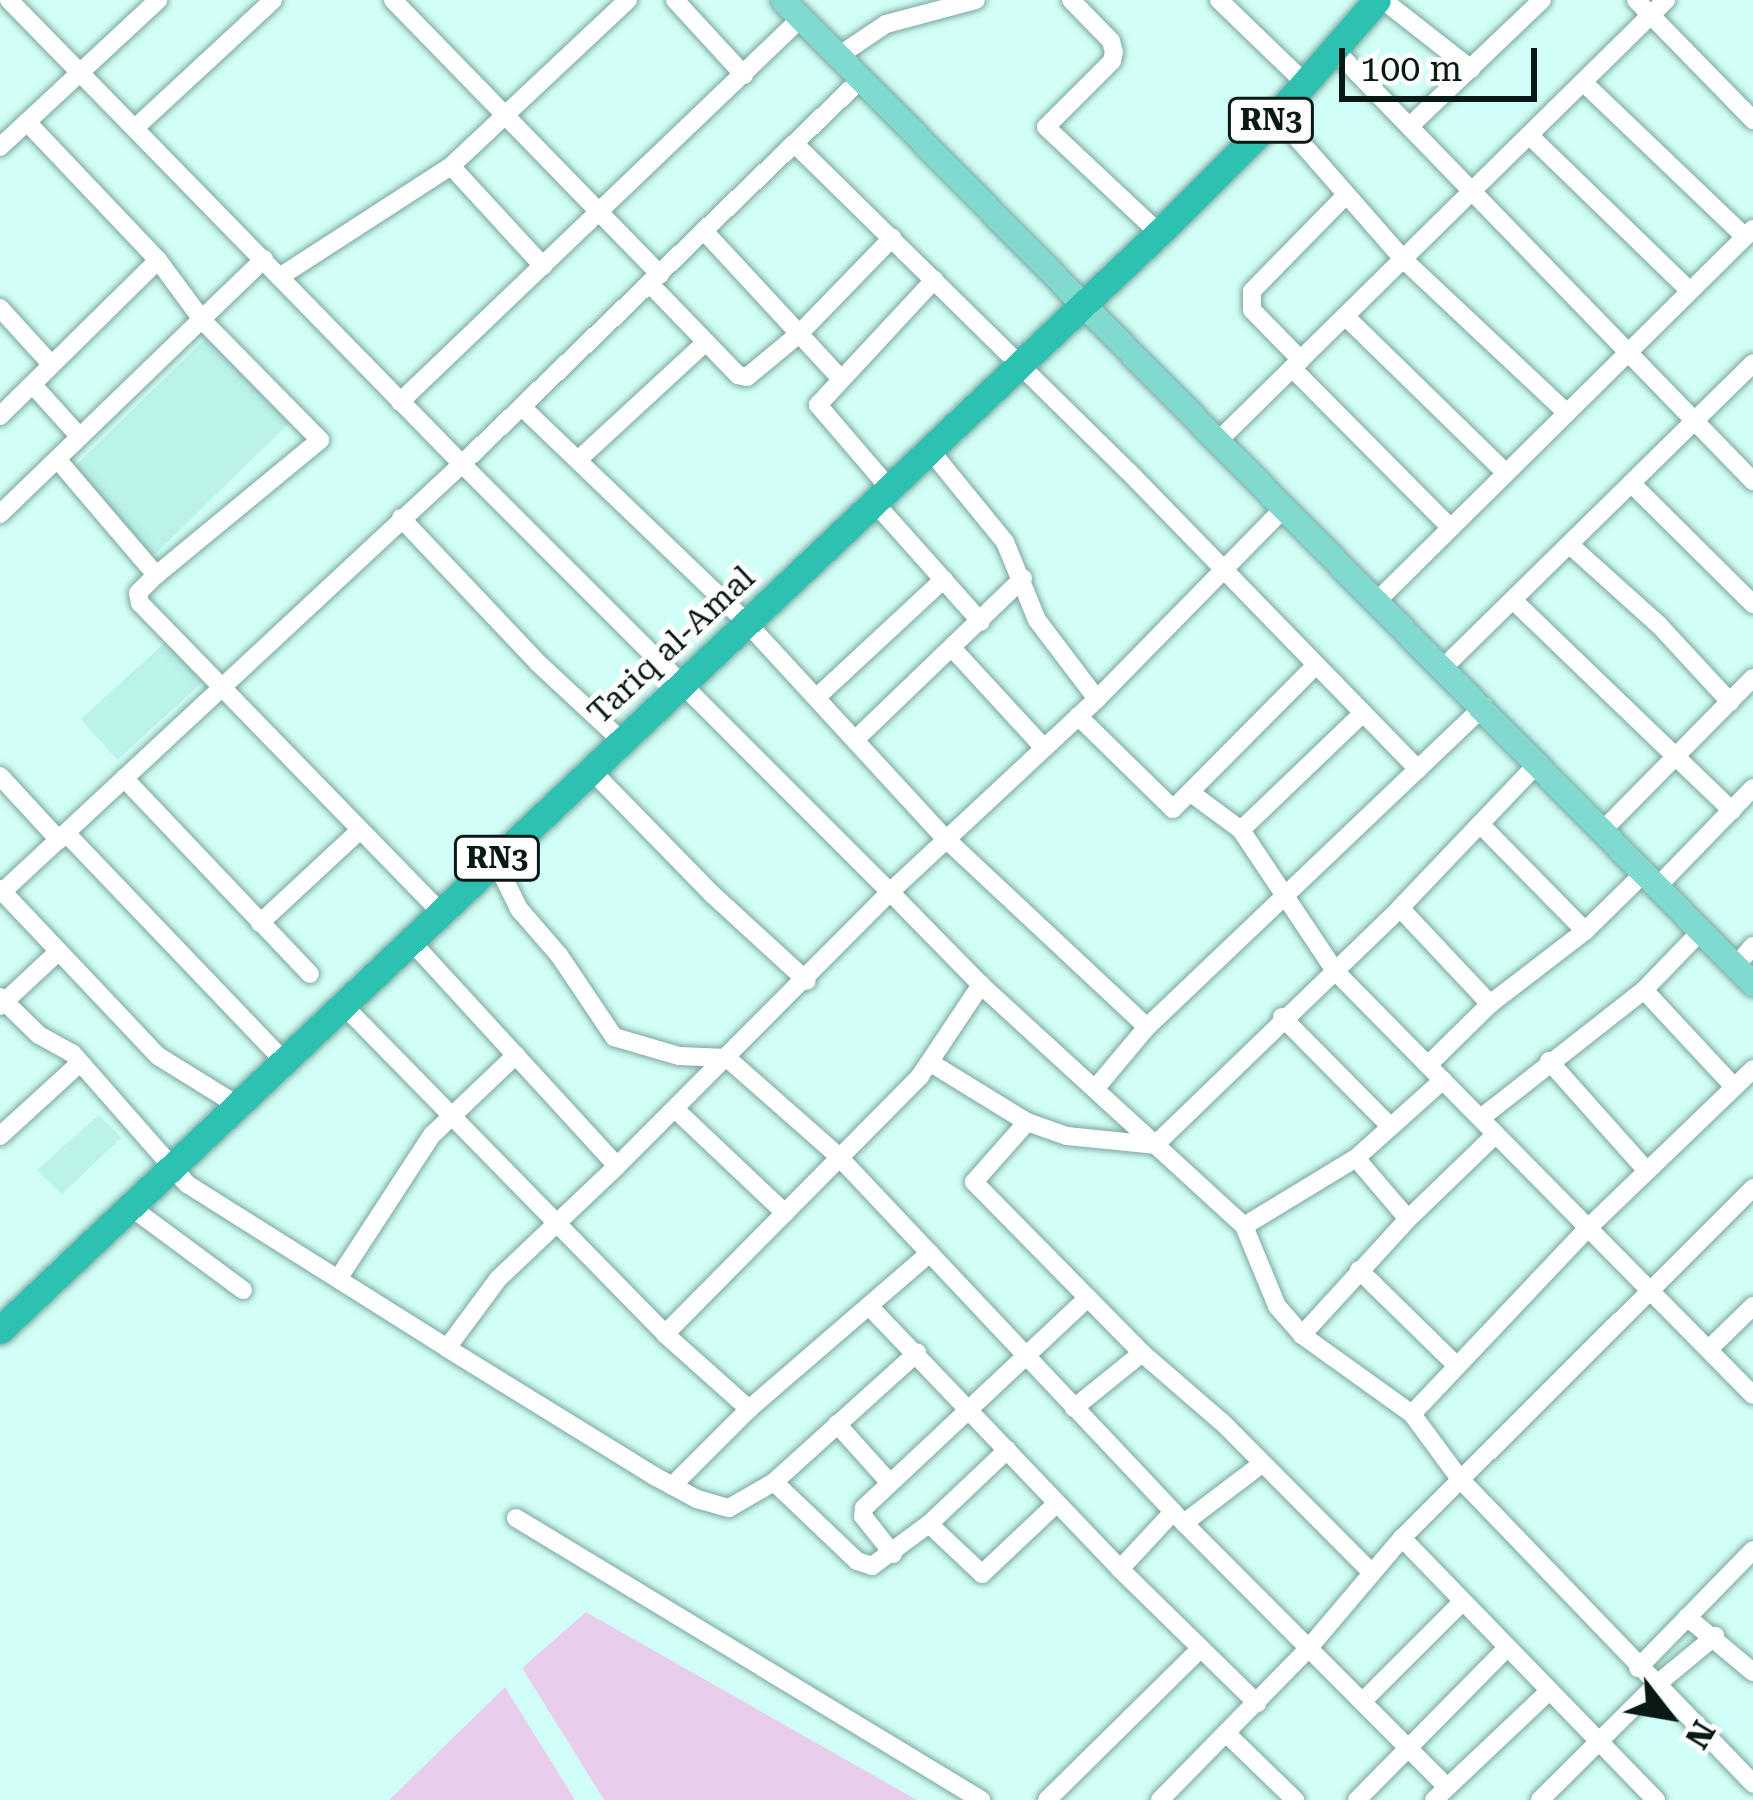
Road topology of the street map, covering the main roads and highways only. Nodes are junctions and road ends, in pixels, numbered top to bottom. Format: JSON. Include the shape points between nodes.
{"nodes":[{"id":1,"x":1380,"y":0,"type":"edge"},
{"id":2,"x":792,"y":9,"type":"edge"},
{"id":3,"x":1083,"y":305,"type":"junction"},
{"id":4,"x":1747,"y":965,"type":"edge"},
{"id":5,"x":0,"y":1330,"type":"edge"}],
"edges":[{"from":1,"to":3,"type":"highway","name":"Tariq al-Amal","number":"RN3"},
{"from":2,"to":3,"type":"main road"},
{"from":3,"to":4,"type":"main road","via":[[1701,931]]},
{"from":3,"to":5,"type":"highway","name":"Tariq al-Amal","number":"RN3"}]}
